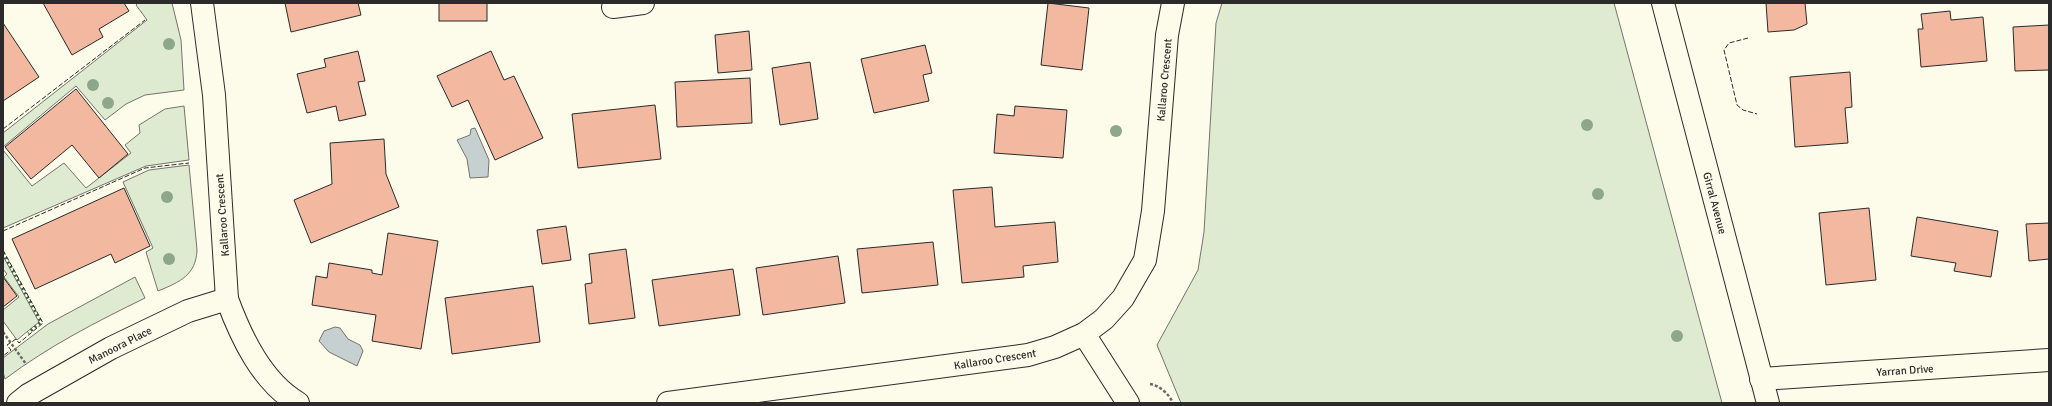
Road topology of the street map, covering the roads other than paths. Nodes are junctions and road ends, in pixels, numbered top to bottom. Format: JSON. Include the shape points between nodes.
{"nodes":[{"id":1,"x":202,"y":3,"type":"edge"},
{"id":2,"x":643,"y":3,"type":"edge"},
{"id":3,"x":1173,"y":3,"type":"edge"},
{"id":4,"x":1663,"y":3,"type":"edge"},
{"id":5,"x":613,"y":7,"type":"dead end"},
{"id":6,"x":227,"y":299,"type":"junction"},
{"id":7,"x":1084,"y":334,"type":"junction"},
{"id":8,"x":2049,"y":360,"type":"edge"},
{"id":9,"x":1761,"y":379,"type":"junction"},
{"id":10,"x":296,"y":402,"type":"edge"},
{"id":11,"x":18,"y":403,"type":"edge"},
{"id":12,"x":668,"y":403,"type":"edge"},
{"id":13,"x":1128,"y":403,"type":"edge"},
{"id":14,"x":1768,"y":403,"type":"edge"}],
"edges":[{"from":1,"to":6,"type":"street","name":"Kallaroo Crescent","via":[[214,94]]},
{"from":2,"to":5,"type":"street"},
{"from":3,"to":7,"type":"street","name":"Kallaroo Crescent","via":[[1167,35],[1153,211],[1145,260],[1123,298],[1104,319]]},
{"from":4,"to":9,"type":"street","name":"Girral Avenue"},
{"from":6,"to":10,"type":"street","name":"Kallaroo Crescent","via":[[237,327],[262,370]]},
{"from":6,"to":11,"type":"street","name":"Manoora Place","via":[[188,311],[111,348]]},
{"from":7,"to":12,"type":"street","name":"Kallaroo Crescent","via":[[1056,347],[1028,355]]},
{"from":7,"to":13,"type":"street"},
{"from":8,"to":9,"type":"street","name":"Yarran Drive"},
{"from":9,"to":14,"type":"street","name":"Girral Avenue"}]}
